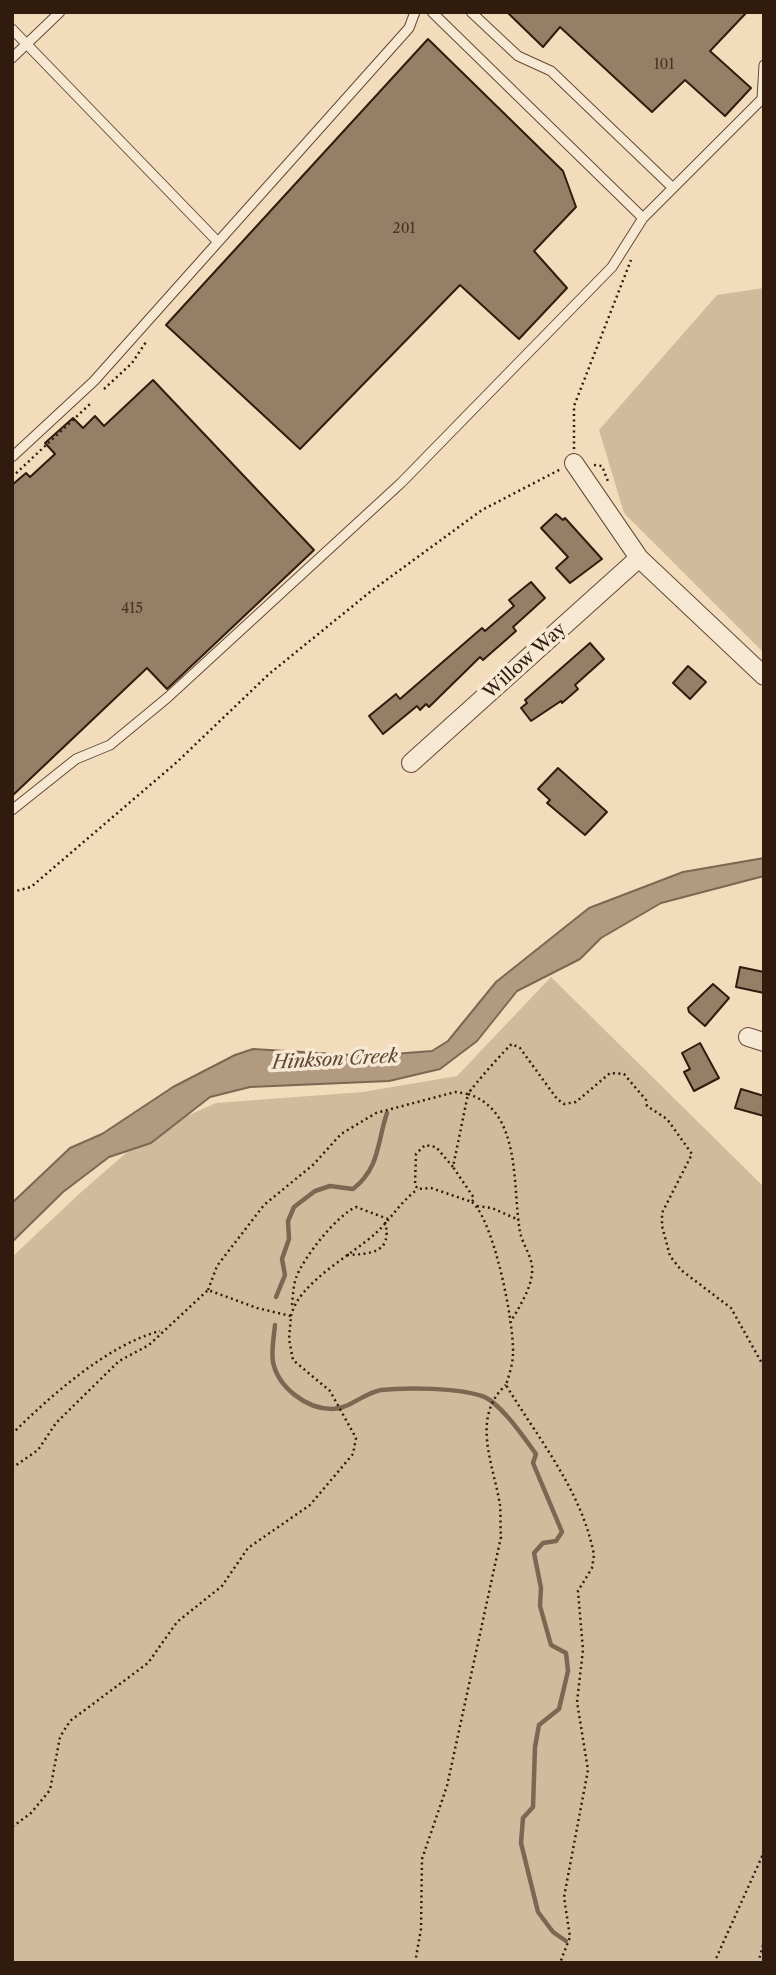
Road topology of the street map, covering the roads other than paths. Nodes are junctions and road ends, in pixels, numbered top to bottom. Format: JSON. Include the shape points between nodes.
{"nodes":[{"id":1,"x":60,"y":12,"type":"edge"},
{"id":2,"x":415,"y":12,"type":"edge"},
{"id":3,"x":432,"y":12,"type":"edge"},
{"id":4,"x":471,"y":12,"type":"edge"},
{"id":5,"x":12,"y":29,"type":"edge"},
{"id":6,"x":27,"y":44,"type":"junction"},
{"id":7,"x":12,"y":58,"type":"edge"},
{"id":8,"x":764,"y":65,"type":"edge"},
{"id":9,"x":673,"y":188,"type":"junction"},
{"id":10,"x":643,"y":218,"type":"junction"},
{"id":11,"x":218,"y":242,"type":"junction"},
{"id":12,"x":12,"y":457,"type":"edge"},
{"id":13,"x":574,"y":463,"type":"road end"},
{"id":14,"x":639,"y":558,"type":"junction"},
{"id":15,"x":764,"y":676,"type":"edge"},
{"id":16,"x":411,"y":762,"type":"dead end"},
{"id":17,"x":12,"y":810,"type":"edge"}],
"edges":[{"from":1,"to":6,"type":"lane"},
{"from":2,"to":11,"type":"lane","via":[[409,29]]},
{"from":3,"to":10,"type":"lane"},
{"from":4,"to":9,"type":"lane","via":[[518,56],[551,71]]},
{"from":5,"to":6,"type":"lane"},
{"from":6,"to":7,"type":"lane"},
{"from":6,"to":11,"type":"lane"},
{"from":8,"to":9,"type":"lane","via":[[762,99]]},
{"from":9,"to":10,"type":"lane"},
{"from":10,"to":17,"type":"lane","via":[[612,267],[401,483],[167,698],[110,745],[76,759]]},
{"from":11,"to":12,"type":"lane","via":[[94,381]]},
{"from":13,"to":14,"type":"street"},
{"from":14,"to":15,"type":"street"},
{"from":14,"to":16,"type":"street","name":"Willow Way"}]}
